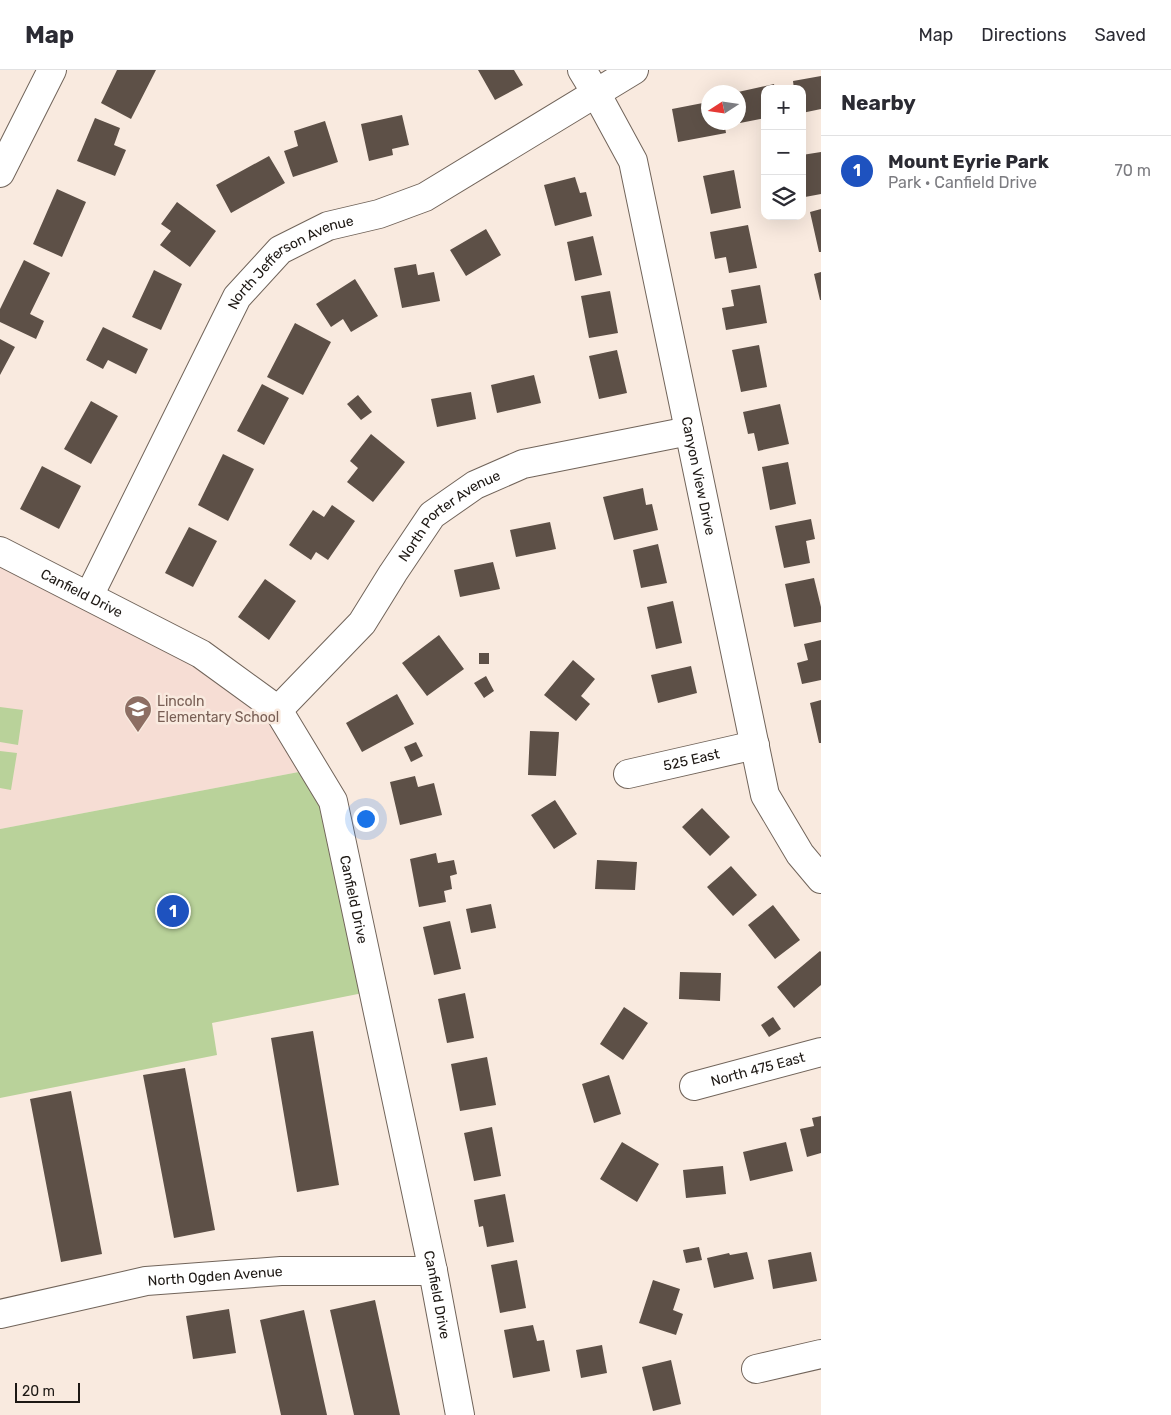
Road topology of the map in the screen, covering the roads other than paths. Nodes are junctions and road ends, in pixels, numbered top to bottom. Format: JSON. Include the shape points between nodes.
{"nodes":[{"id":1,"x":52,"y":70,"type":"edge"},
{"id":2,"x":582,"y":70,"type":"edge"},
{"id":3,"x":634,"y":70,"type":"edge"},
{"id":4,"x":596,"y":93,"type":"junction"},
{"id":5,"x":0,"y":173,"type":"edge"},
{"id":6,"x":689,"y":431,"type":"junction"},
{"id":7,"x":0,"y":551,"type":"edge"},
{"id":8,"x":89,"y":596,"type":"junction"},
{"id":9,"x":278,"y":710,"type":"junction"},
{"id":10,"x":755,"y":745,"type":"junction"},
{"id":11,"x":628,"y":774,"type":"dead end"},
{"id":12,"x":821,"y":878,"type":"edge"},
{"id":13,"x":821,"y":1052,"type":"edge"},
{"id":14,"x":694,"y":1086,"type":"dead end"},
{"id":15,"x":432,"y":1271,"type":"junction"},
{"id":16,"x":0,"y":1314,"type":"edge"},
{"id":17,"x":821,"y":1354,"type":"edge"},
{"id":18,"x":756,"y":1369,"type":"dead end"},
{"id":19,"x":460,"y":1415,"type":"edge"}],
"edges":[{"from":1,"to":5,"type":"street"},
{"from":2,"to":4,"type":"street","name":"Canyon View Drive"},
{"from":3,"to":4,"type":"street","name":"North Jefferson Avenue"},
{"from":4,"to":6,"type":"street","name":"Canyon View Drive","via":[[633,161]]},
{"from":4,"to":8,"type":"street","name":"North Jefferson Avenue","via":[[425,197],[379,214],[328,226],[280,250],[237,298]]},
{"from":6,"to":9,"type":"street","name":"North Porter Avenue","via":[[523,464],[475,485],[432,515],[362,623]]},
{"from":6,"to":10,"type":"street","name":"Canyon View Drive"},
{"from":7,"to":8,"type":"street","name":"Canfield Drive"},
{"from":8,"to":9,"type":"street","name":"Canfield Drive","via":[[201,654]]},
{"from":9,"to":15,"type":"street","name":"Canfield Drive","via":[[333,801]]},
{"from":10,"to":11,"type":"street","name":"525 East"},
{"from":10,"to":12,"type":"street","name":"Canyon View Drive","via":[[766,795],[800,854]]},
{"from":13,"to":14,"type":"street","name":"North 475 East"},
{"from":15,"to":16,"type":"street","name":"North Ogden Avenue","via":[[281,1271],[146,1281]]},
{"from":15,"to":19,"type":"street","name":"Canfield Drive"},
{"from":17,"to":18,"type":"street"}]}
